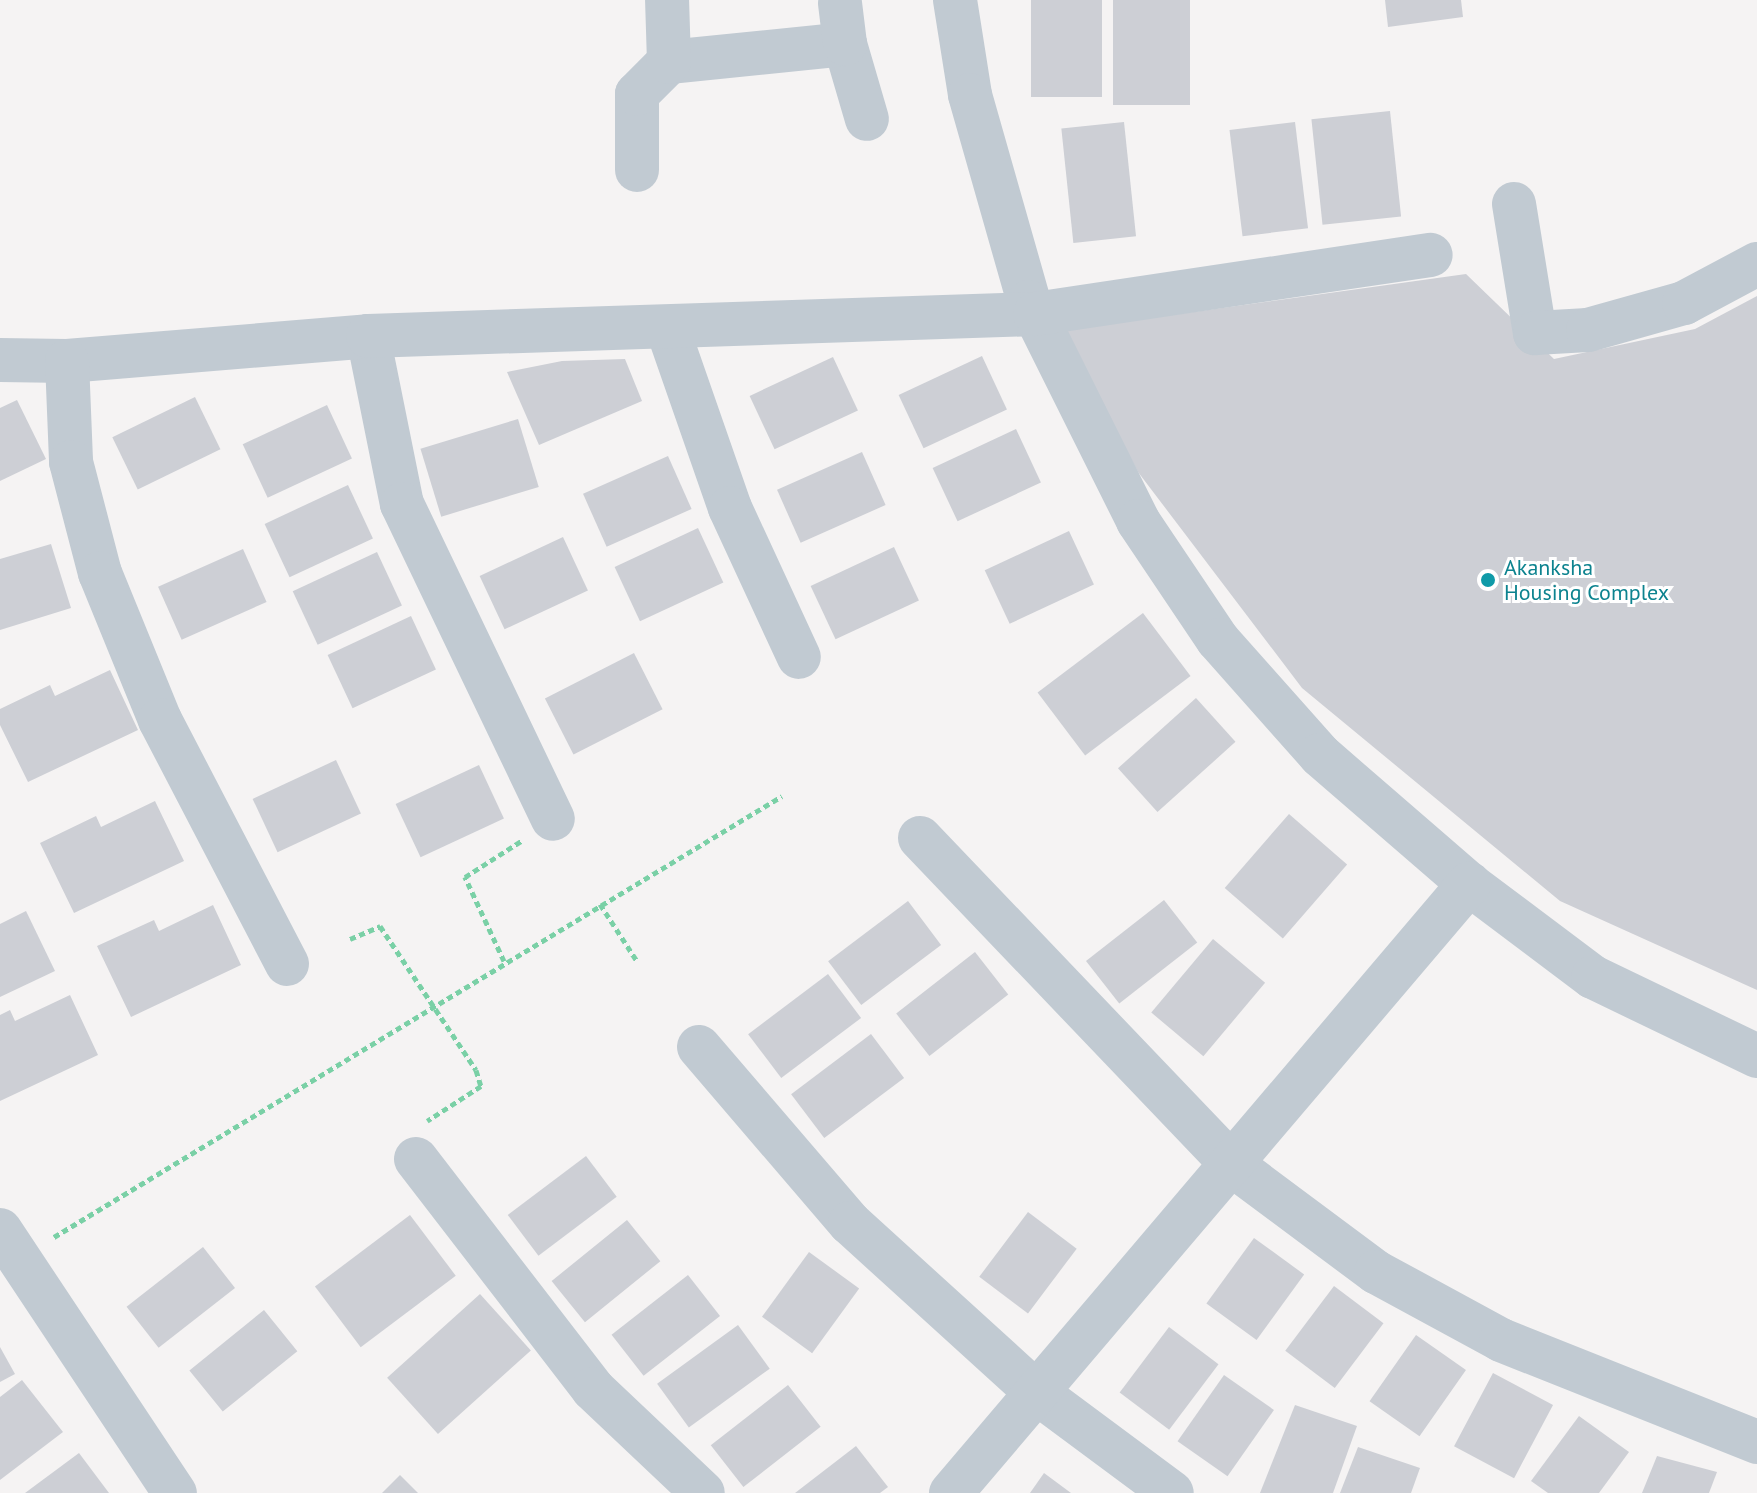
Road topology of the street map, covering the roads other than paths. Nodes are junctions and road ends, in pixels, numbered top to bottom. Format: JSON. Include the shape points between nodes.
{"nodes":[{"id":1,"x":667,"y":0,"type":"edge"},
{"id":2,"x":955,"y":0,"type":"edge"},
{"id":3,"x":669,"y":62,"type":"junction"},
{"id":4,"x":867,"y":119,"type":"dead end"},
{"id":5,"x":637,"y":170,"type":"dead end"},
{"id":6,"x":1514,"y":204,"type":"dead end"},
{"id":7,"x":1431,"y":255,"type":"dead end"},
{"id":8,"x":1757,"y":264,"type":"edge"},
{"id":9,"x":1035,"y":314,"type":"junction"},
{"id":10,"x":668,"y":330,"type":"junction"},
{"id":11,"x":368,"y":336,"type":"junction"},
{"id":12,"x":0,"y":360,"type":"edge"},
{"id":13,"x":67,"y":361,"type":"junction"},
{"id":14,"x":799,"y":657,"type":"dead end"},
{"id":15,"x":553,"y":819,"type":"road end"},
{"id":16,"x":920,"y":838,"type":"dead end"},
{"id":17,"x":1469,"y":884,"type":"junction"},
{"id":18,"x":287,"y":964,"type":"dead end"},
{"id":19,"x":699,"y":1047,"type":"dead end"},
{"id":20,"x":1757,"y":1056,"type":"edge"},
{"id":21,"x":416,"y":1159,"type":"road end"},
{"id":22,"x":1231,"y":1164,"type":"junction"},
{"id":23,"x":9,"y":1244,"type":"edge"},
{"id":24,"x":1036,"y":1392,"type":"junction"},
{"id":25,"x":1757,"y":1442,"type":"edge"},
{"id":26,"x":175,"y":1493,"type":"edge"},
{"id":27,"x":703,"y":1493,"type":"edge"},
{"id":28,"x":951,"y":1493,"type":"edge"},
{"id":29,"x":1172,"y":1493,"type":"edge"}],
"edges":[{"from":1,"to":3,"type":"street"},
{"from":2,"to":9,"type":"street","via":[[970,95]]},
{"from":3,"to":4,"type":"street","via":[[842,24]]},
{"from":3,"to":5,"type":"street","via":[[637,94]]},
{"from":6,"to":8,"type":"street","via":[[1535,333],[1588,330],[1684,303]]},
{"from":7,"to":9,"type":"street"},
{"from":9,"to":10,"type":"street"},
{"from":9,"to":17,"type":"street","via":[[1138,521],[1218,640],[1320,755]]},
{"from":10,"to":11,"type":"street"},
{"from":10,"to":14,"type":"street","via":[[730,508]]},
{"from":11,"to":13,"type":"street"},
{"from":11,"to":15,"type":"street","via":[[402,504]]},
{"from":12,"to":13,"type":"street"},
{"from":13,"to":18,"type":"street","via":[[71,462],[100,573],[160,720]]},
{"from":16,"to":22,"type":"street"},
{"from":17,"to":20,"type":"street","via":[[1593,977]]},
{"from":17,"to":22,"type":"street"},
{"from":19,"to":24,"type":"street","via":[[850,1223]]},
{"from":21,"to":27,"type":"street","via":[[593,1389]]},
{"from":22,"to":24,"type":"street"},
{"from":22,"to":25,"type":"street","via":[[1376,1272],[1501,1340]]},
{"from":23,"to":26,"type":"street"},
{"from":24,"to":28,"type":"street"},
{"from":24,"to":29,"type":"street"}]}
